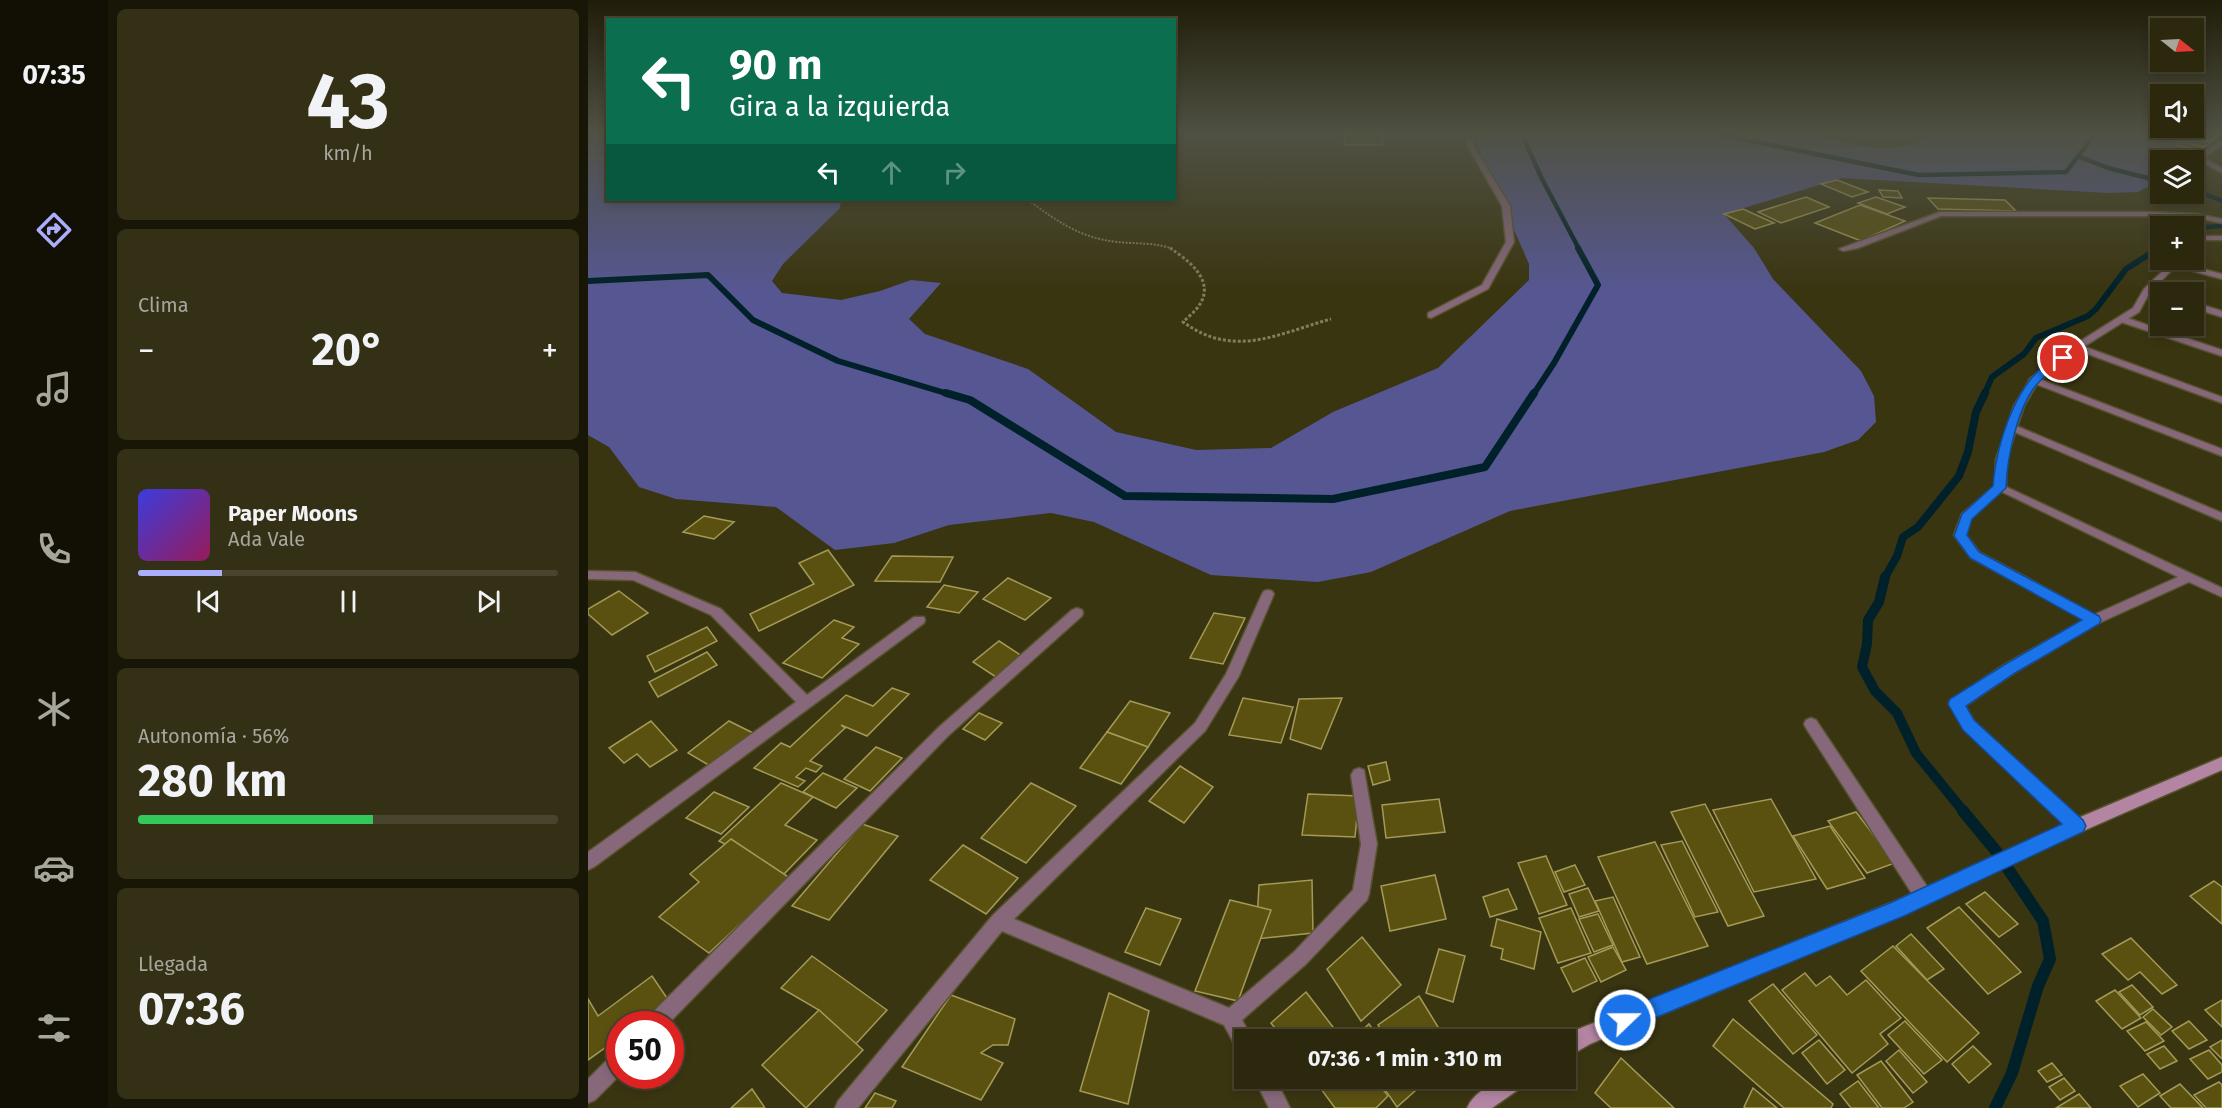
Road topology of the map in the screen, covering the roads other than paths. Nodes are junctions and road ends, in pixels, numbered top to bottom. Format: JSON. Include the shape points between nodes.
{"nodes":[{"id":1,"x":1494,"y":186,"type":"edge"},
{"id":2,"x":2222,"y":221,"type":"edge"},
{"id":3,"x":2204,"y":238,"type":"edge"},
{"id":4,"x":2222,"y":238,"type":"edge"},
{"id":5,"x":2204,"y":239,"type":"edge"},
{"id":6,"x":2222,"y":244,"type":"edge"},
{"id":7,"x":1843,"y":249,"type":"dead end"},
{"id":8,"x":2167,"y":270,"type":"edge"},
{"id":9,"x":2202,"y":270,"type":"edge"},
{"id":10,"x":2222,"y":277,"type":"edge"},
{"id":11,"x":2147,"y":291,"type":"junction"},
{"id":12,"x":2150,"y":292,"type":"edge"},
{"id":13,"x":2204,"y":308,"type":"edge"},
{"id":14,"x":2222,"y":314,"type":"edge"},
{"id":15,"x":1431,"y":315,"type":"dead end"},
{"id":16,"x":2121,"y":319,"type":"junction"},
{"id":17,"x":2077,"y":347,"type":"junction"},
{"id":18,"x":2222,"y":354,"type":"edge"},
{"id":19,"x":2034,"y":380,"type":"junction"},
{"id":20,"x":2222,"y":400,"type":"edge"},
{"id":21,"x":2014,"y":428,"type":"junction"},
{"id":22,"x":2222,"y":453,"type":"edge"},
{"id":23,"x":2000,"y":488,"type":"junction"},
{"id":24,"x":2222,"y":517,"type":"edge"},
{"id":25,"x":588,"y":575,"type":"edge"},
{"id":26,"x":2189,"y":577,"type":"junction"},
{"id":27,"x":2222,"y":592,"type":"edge"},
{"id":28,"x":1268,"y":594,"type":"dead end"},
{"id":29,"x":1077,"y":613,"type":"dead end"},
{"id":30,"x":919,"y":620,"type":"dead end"},
{"id":31,"x":2094,"y":620,"type":"junction"},
{"id":32,"x":806,"y":703,"type":"junction"},
{"id":33,"x":1811,"y":724,"type":"dead end"},
{"id":34,"x":2222,"y":763,"type":"edge"},
{"id":35,"x":1359,"y":775,"type":"dead end"},
{"id":36,"x":2077,"y":826,"type":"junction"},
{"id":37,"x":588,"y":862,"type":"edge"},
{"id":38,"x":1924,"y":897,"type":"junction"},
{"id":39,"x":999,"y":921,"type":"junction"},
{"id":40,"x":668,"y":1011,"type":"edge"},
{"id":41,"x":1231,"y":1018,"type":"junction"},
{"id":42,"x":1237,"y":1029,"type":"edge"},
{"id":43,"x":1576,"y":1042,"type":"edge"},
{"id":44,"x":606,"y":1075,"type":"edge"},
{"id":45,"x":1270,"y":1089,"type":"edge"},
{"id":46,"x":1501,"y":1089,"type":"edge"},
{"id":47,"x":588,"y":1094,"type":"edge"},
{"id":48,"x":845,"y":1108,"type":"edge"},
{"id":49,"x":1280,"y":1108,"type":"edge"},
{"id":50,"x":1477,"y":1108,"type":"edge"}],
"edges":[{"from":1,"to":15,"type":"street","via":[[1506,206],[1510,242],[1485,287]]},
{"from":2,"to":7,"type":"street","via":[[2148,214],[1940,214]]},
{"from":3,"to":4,"type":"street"},
{"from":5,"to":6,"type":"street"},
{"from":8,"to":11,"type":"street"},
{"from":9,"to":10,"type":"street"},
{"from":11,"to":12,"type":"street"},
{"from":11,"to":16,"type":"street","via":[[2136,310]]},
{"from":13,"to":14,"type":"street"},
{"from":16,"to":17,"type":"street"},
{"from":16,"to":18,"type":"street"},
{"from":17,"to":19,"type":"street"},
{"from":17,"to":20,"type":"street"},
{"from":19,"to":21,"type":"street","via":[[2019,406]]},
{"from":19,"to":22,"type":"street"},
{"from":21,"to":23,"type":"street","via":[[2001,460]]},
{"from":21,"to":24,"type":"street"},
{"from":23,"to":26,"type":"street"},
{"from":23,"to":31,"type":"street","via":[[1966,517],[1960,536],[1975,555]]},
{"from":25,"to":32,"type":"street","via":[[635,576],[716,612]]},
{"from":26,"to":27,"type":"street"},
{"from":26,"to":31,"type":"street"},
{"from":28,"to":39,"type":"street","via":[[1232,676],[1200,727]]},
{"from":29,"to":40,"type":"street","via":[[943,732]]},
{"from":30,"to":32,"type":"street"},
{"from":31,"to":36,"type":"street","via":[[1956,704],[1969,725]]},
{"from":32,"to":37,"type":"street"},
{"from":33,"to":38,"type":"street"},
{"from":34,"to":36,"type":"main road"},
{"from":35,"to":41,"type":"street","via":[[1369,844],[1362,894],[1300,958]]},
{"from":36,"to":38,"type":"main road"},
{"from":38,"to":43,"type":"main road"},
{"from":39,"to":41,"type":"street"},
{"from":39,"to":48,"type":"street"},
{"from":41,"to":42,"type":"street"},
{"from":44,"to":47,"type":"street"},
{"from":45,"to":49,"type":"street"},
{"from":46,"to":50,"type":"main road"}]}
